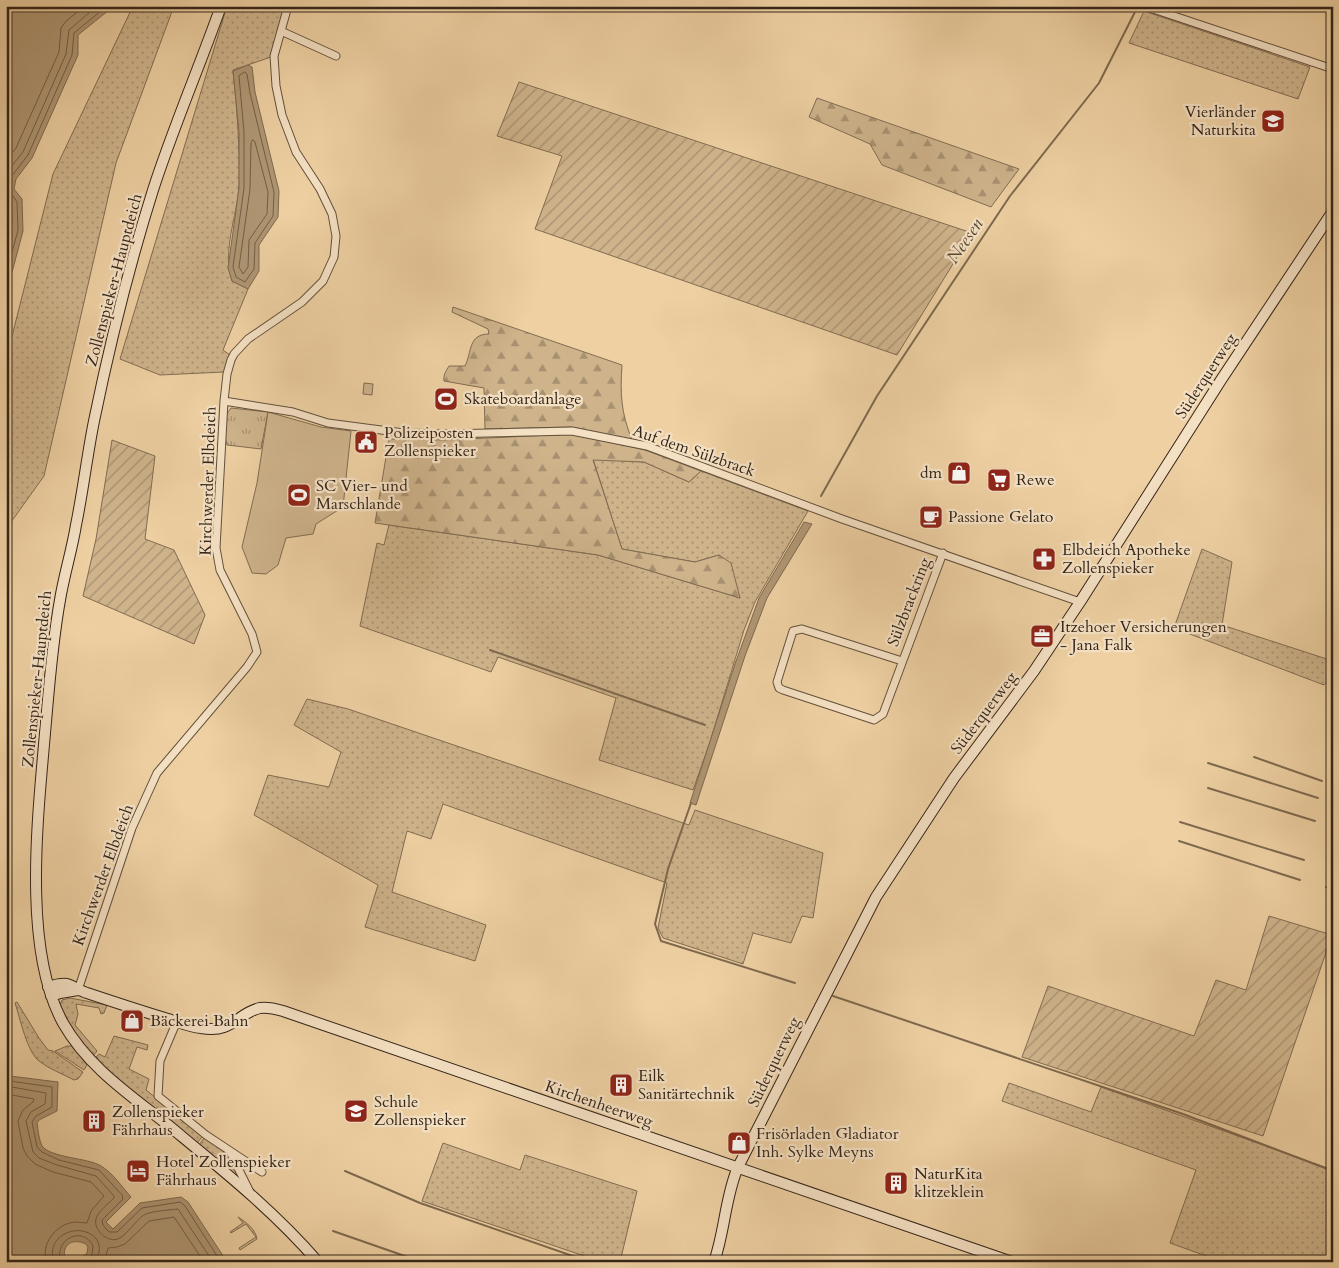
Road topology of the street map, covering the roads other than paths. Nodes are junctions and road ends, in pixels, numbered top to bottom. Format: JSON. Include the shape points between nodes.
{"nodes":[{"id":1,"x":221,"y":6,"type":"edge"},
{"id":2,"x":288,"y":6,"type":"edge"},
{"id":3,"x":1150,"y":8,"type":"dead end"},
{"id":4,"x":280,"y":31,"type":"junction"},
{"id":5,"x":336,"y":56,"type":"dead end"},
{"id":6,"x":1333,"y":69,"type":"edge"},
{"id":7,"x":1333,"y":210,"type":"edge"},
{"id":8,"x":224,"y":401,"type":"junction"},
{"id":9,"x":943,"y":553,"type":"junction"},
{"id":10,"x":1080,"y":602,"type":"junction"},
{"id":11,"x":902,"y":661,"type":"junction"},
{"id":12,"x":78,"y":990,"type":"junction"},
{"id":13,"x":50,"y":992,"type":"junction"},
{"id":14,"x":177,"y":1021,"type":"junction"},
{"id":15,"x":230,"y":1152,"type":"junction"},
{"id":16,"x":738,"y":1168,"type":"junction"},
{"id":17,"x":262,"y":1172,"type":"dead end"},
{"id":18,"x":251,"y":1194,"type":"junction"},
{"id":19,"x":318,"y":1262,"type":"edge"},
{"id":20,"x":714,"y":1262,"type":"edge"},
{"id":21,"x":1012,"y":1262,"type":"edge"}],
"edges":[{"from":1,"to":13,"type":"street","name":"Zollenspieker-Hauptdeich","via":[[172,133],[119,310],[60,600],[40,794],[36,885],[44,972]]},
{"from":2,"to":4,"type":"street","name":"Kirchwerder Elbdeich"},
{"from":3,"to":6,"type":"street"},
{"from":4,"to":5,"type":"street"},
{"from":4,"to":8,"type":"street","name":"Kirchwerder Elbdeich","via":[[274,56],[282,115],[296,152],[332,214],[336,236],[334,257],[323,281],[302,302],[248,339],[234,354],[227,374]]},
{"from":7,"to":10,"type":"street","name":"Süderquerweg"},
{"from":8,"to":9,"type":"street","name":"Auf dem Sülzbrack","via":[[293,412],[328,423],[404,433],[572,431],[647,446]]},
{"from":8,"to":12,"type":"street","name":"Kirchwerder Elbdeich","via":[[216,548],[220,570],[252,634],[256,652],[247,667],[157,773],[132,828]]},
{"from":9,"to":10,"type":"street","name":"Auf dem Sülzbrack"},
{"from":9,"to":11,"type":"street","name":"Sülzbrackring"},
{"from":10,"to":16,"type":"street","name":"Süderquerweg","via":[[1034,671],[954,778],[876,897]]},
{"from":11,"to":11,"type":"street","name":"Sülzbrackring","via":[[883,714],[874,720],[783,690],[777,682],[793,631],[802,628]]},
{"from":12,"to":13,"type":"street","name":"Kirchenheerweg"},
{"from":12,"to":14,"type":"street","name":"Kirchenheerweg"},
{"from":13,"to":18,"type":"street","name":"Zollenspieker-Hauptdeich","via":[[72,1037],[98,1068]]},
{"from":14,"to":15,"type":"street","via":[[160,1061],[158,1096]]},
{"from":14,"to":16,"type":"street","name":"Kirchenheerweg","via":[[211,1029],[230,1026],[260,1008],[283,1011]]},
{"from":15,"to":17,"type":"street"},
{"from":15,"to":18,"type":"street"},
{"from":16,"to":20,"type":"street","name":"Süderquerweg"},
{"from":16,"to":21,"type":"street","name":"Kirchenheerweg"},
{"from":18,"to":19,"type":"street","name":"Zollenspieker-Hauptdeich"}]}
